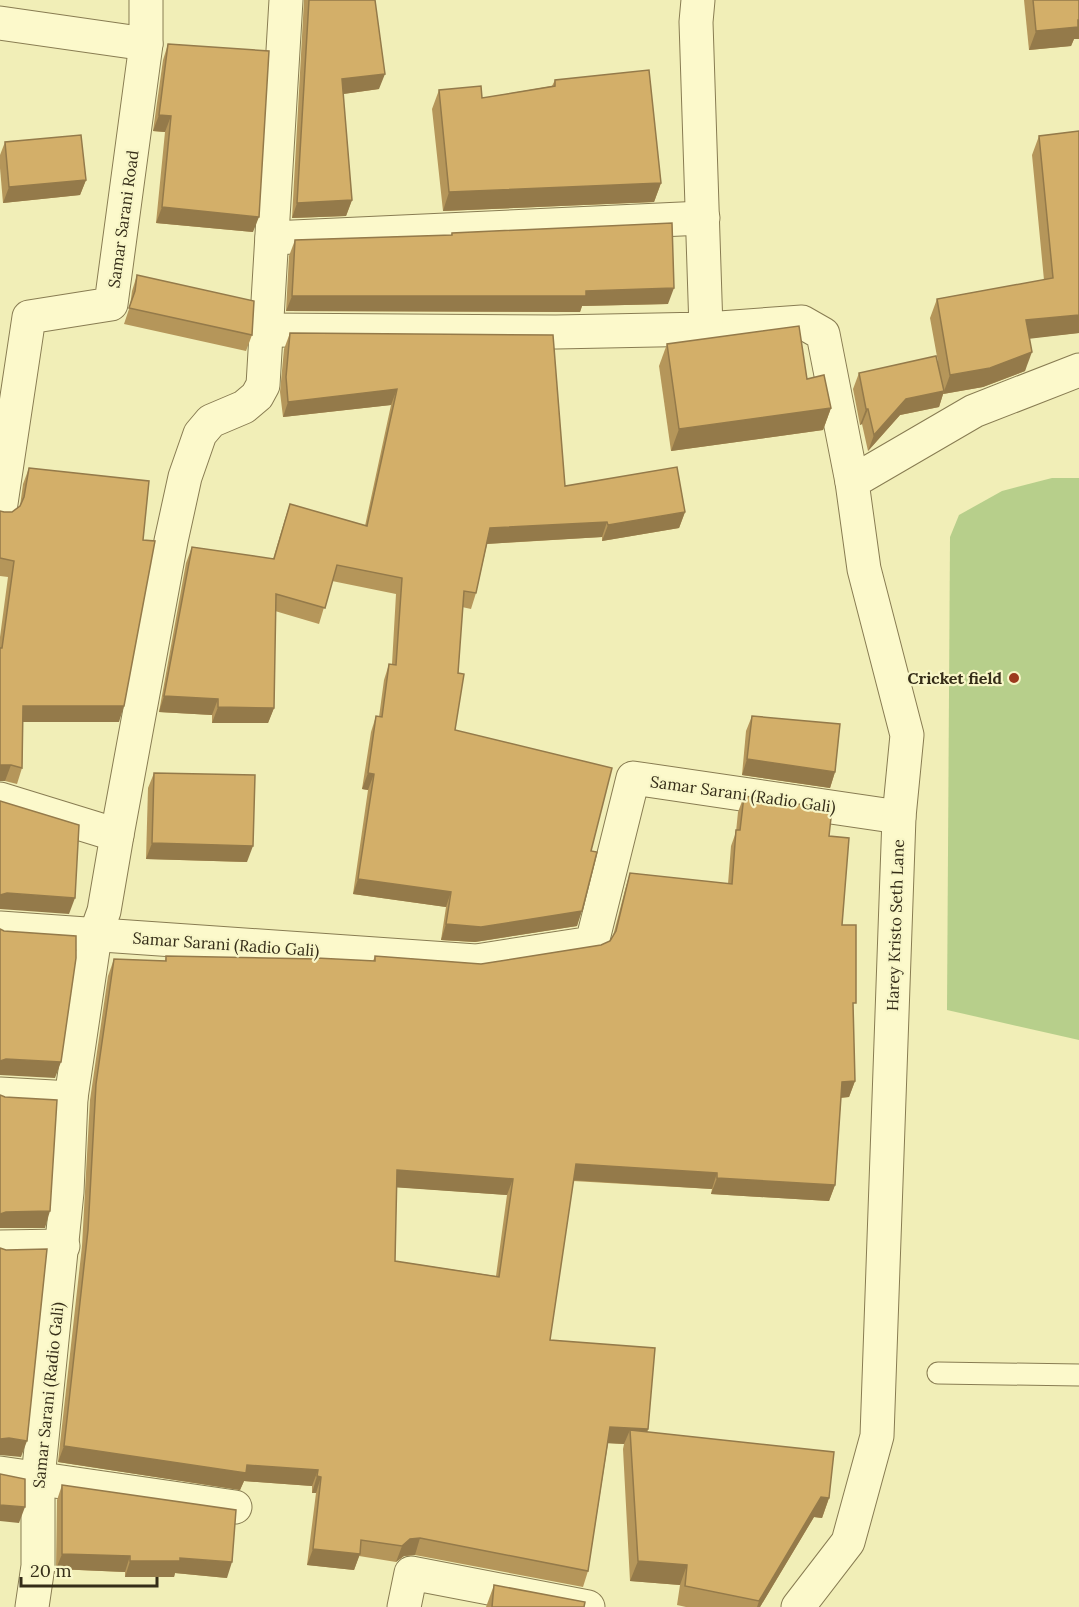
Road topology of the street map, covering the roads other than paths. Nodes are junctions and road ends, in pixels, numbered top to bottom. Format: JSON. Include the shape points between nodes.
{"nodes":[{"id":1,"x":146,"y":0,"type":"edge"},
{"id":2,"x":286,"y":0,"type":"edge"},
{"id":3,"x":698,"y":0,"type":"edge"},
{"id":4,"x":0,"y":23,"type":"edge"},
{"id":5,"x":146,"y":45,"type":"junction"},
{"id":6,"x":703,"y":218,"type":"junction"},
{"id":7,"x":272,"y":238,"type":"junction"},
{"id":8,"x":706,"y":329,"type":"junction"},
{"id":9,"x":266,"y":330,"type":"junction"},
{"id":10,"x":1079,"y":370,"type":"edge"},
{"id":11,"x":852,"y":482,"type":"junction"},
{"id":12,"x":0,"y":510,"type":"edge"},
{"id":13,"x":0,"y":799,"type":"edge"},
{"id":14,"x":899,"y":817,"type":"junction"},
{"id":15,"x":117,"y":835,"type":"junction"},
{"id":16,"x":0,"y":928,"type":"edge"},
{"id":17,"x":95,"y":936,"type":"junction"},
{"id":18,"x":0,"y":1094,"type":"edge"},
{"id":19,"x":71,"y":1098,"type":"junction"},
{"id":20,"x":0,"y":1246,"type":"edge"},
{"id":21,"x":63,"y":1246,"type":"junction"},
{"id":22,"x":939,"y":1373,"type":"dead end"},
{"id":23,"x":1079,"y":1375,"type":"edge"},
{"id":24,"x":0,"y":1473,"type":"edge"},
{"id":25,"x":38,"y":1478,"type":"junction"},
{"id":26,"x":235,"y":1507,"type":"edge"},
{"id":27,"x":32,"y":1607,"type":"edge"},
{"id":28,"x":404,"y":1607,"type":"edge"},
{"id":29,"x":588,"y":1607,"type":"edge"},
{"id":30,"x":798,"y":1607,"type":"edge"}],
"edges":[{"from":1,"to":5,"type":"street","name":"Samar Sarani Road"},
{"from":2,"to":7,"type":"street"},
{"from":3,"to":6,"type":"street"},
{"from":4,"to":5,"type":"street"},
{"from":5,"to":12,"type":"street","name":"Samar Sarani Road","via":[[111,304],[29,317]]},
{"from":6,"to":7,"type":"street"},
{"from":6,"to":8,"type":"street"},
{"from":7,"to":9,"type":"street"},
{"from":8,"to":9,"type":"street"},
{"from":8,"to":11,"type":"street","name":"Harey Kristo Seth Lane","via":[[802,322],[823,333]]},
{"from":9,"to":15,"type":"street","via":[[263,385],[257,396],[244,407],[211,421],[200,434],[185,477]]},
{"from":10,"to":11,"type":"street","via":[[974,411]]},
{"from":11,"to":14,"type":"street","name":"Harey Kristo Seth Lane","via":[[864,569],[907,735]]},
{"from":13,"to":15,"type":"street"},
{"from":14,"to":17,"type":"street","name":"Samar Sarani (Radio Gali)","via":[[633,778],[592,943],[476,961]]},
{"from":14,"to":30,"type":"street","name":"Harey Kristo Seth Lane","via":[[877,1436],[848,1542]]},
{"from":15,"to":17,"type":"street","via":[[104,911]]},
{"from":16,"to":17,"type":"street"},
{"from":17,"to":19,"type":"street","name":"Samar Sarani (Radio Gali)"},
{"from":18,"to":19,"type":"street"},
{"from":19,"to":21,"type":"street","name":"Samar Sarani (Radio Gali)"},
{"from":20,"to":21,"type":"street"},
{"from":21,"to":25,"type":"street","name":"Samar Sarani (Radio Gali)"},
{"from":22,"to":23,"type":"lane"},
{"from":24,"to":25,"type":"street"},
{"from":25,"to":26,"type":"street"},
{"from":25,"to":27,"type":"street","name":"Samar Sarani (Radio Gali)","via":[[38,1566]]},
{"from":28,"to":29,"type":"street","via":[[411,1573]]}]}
